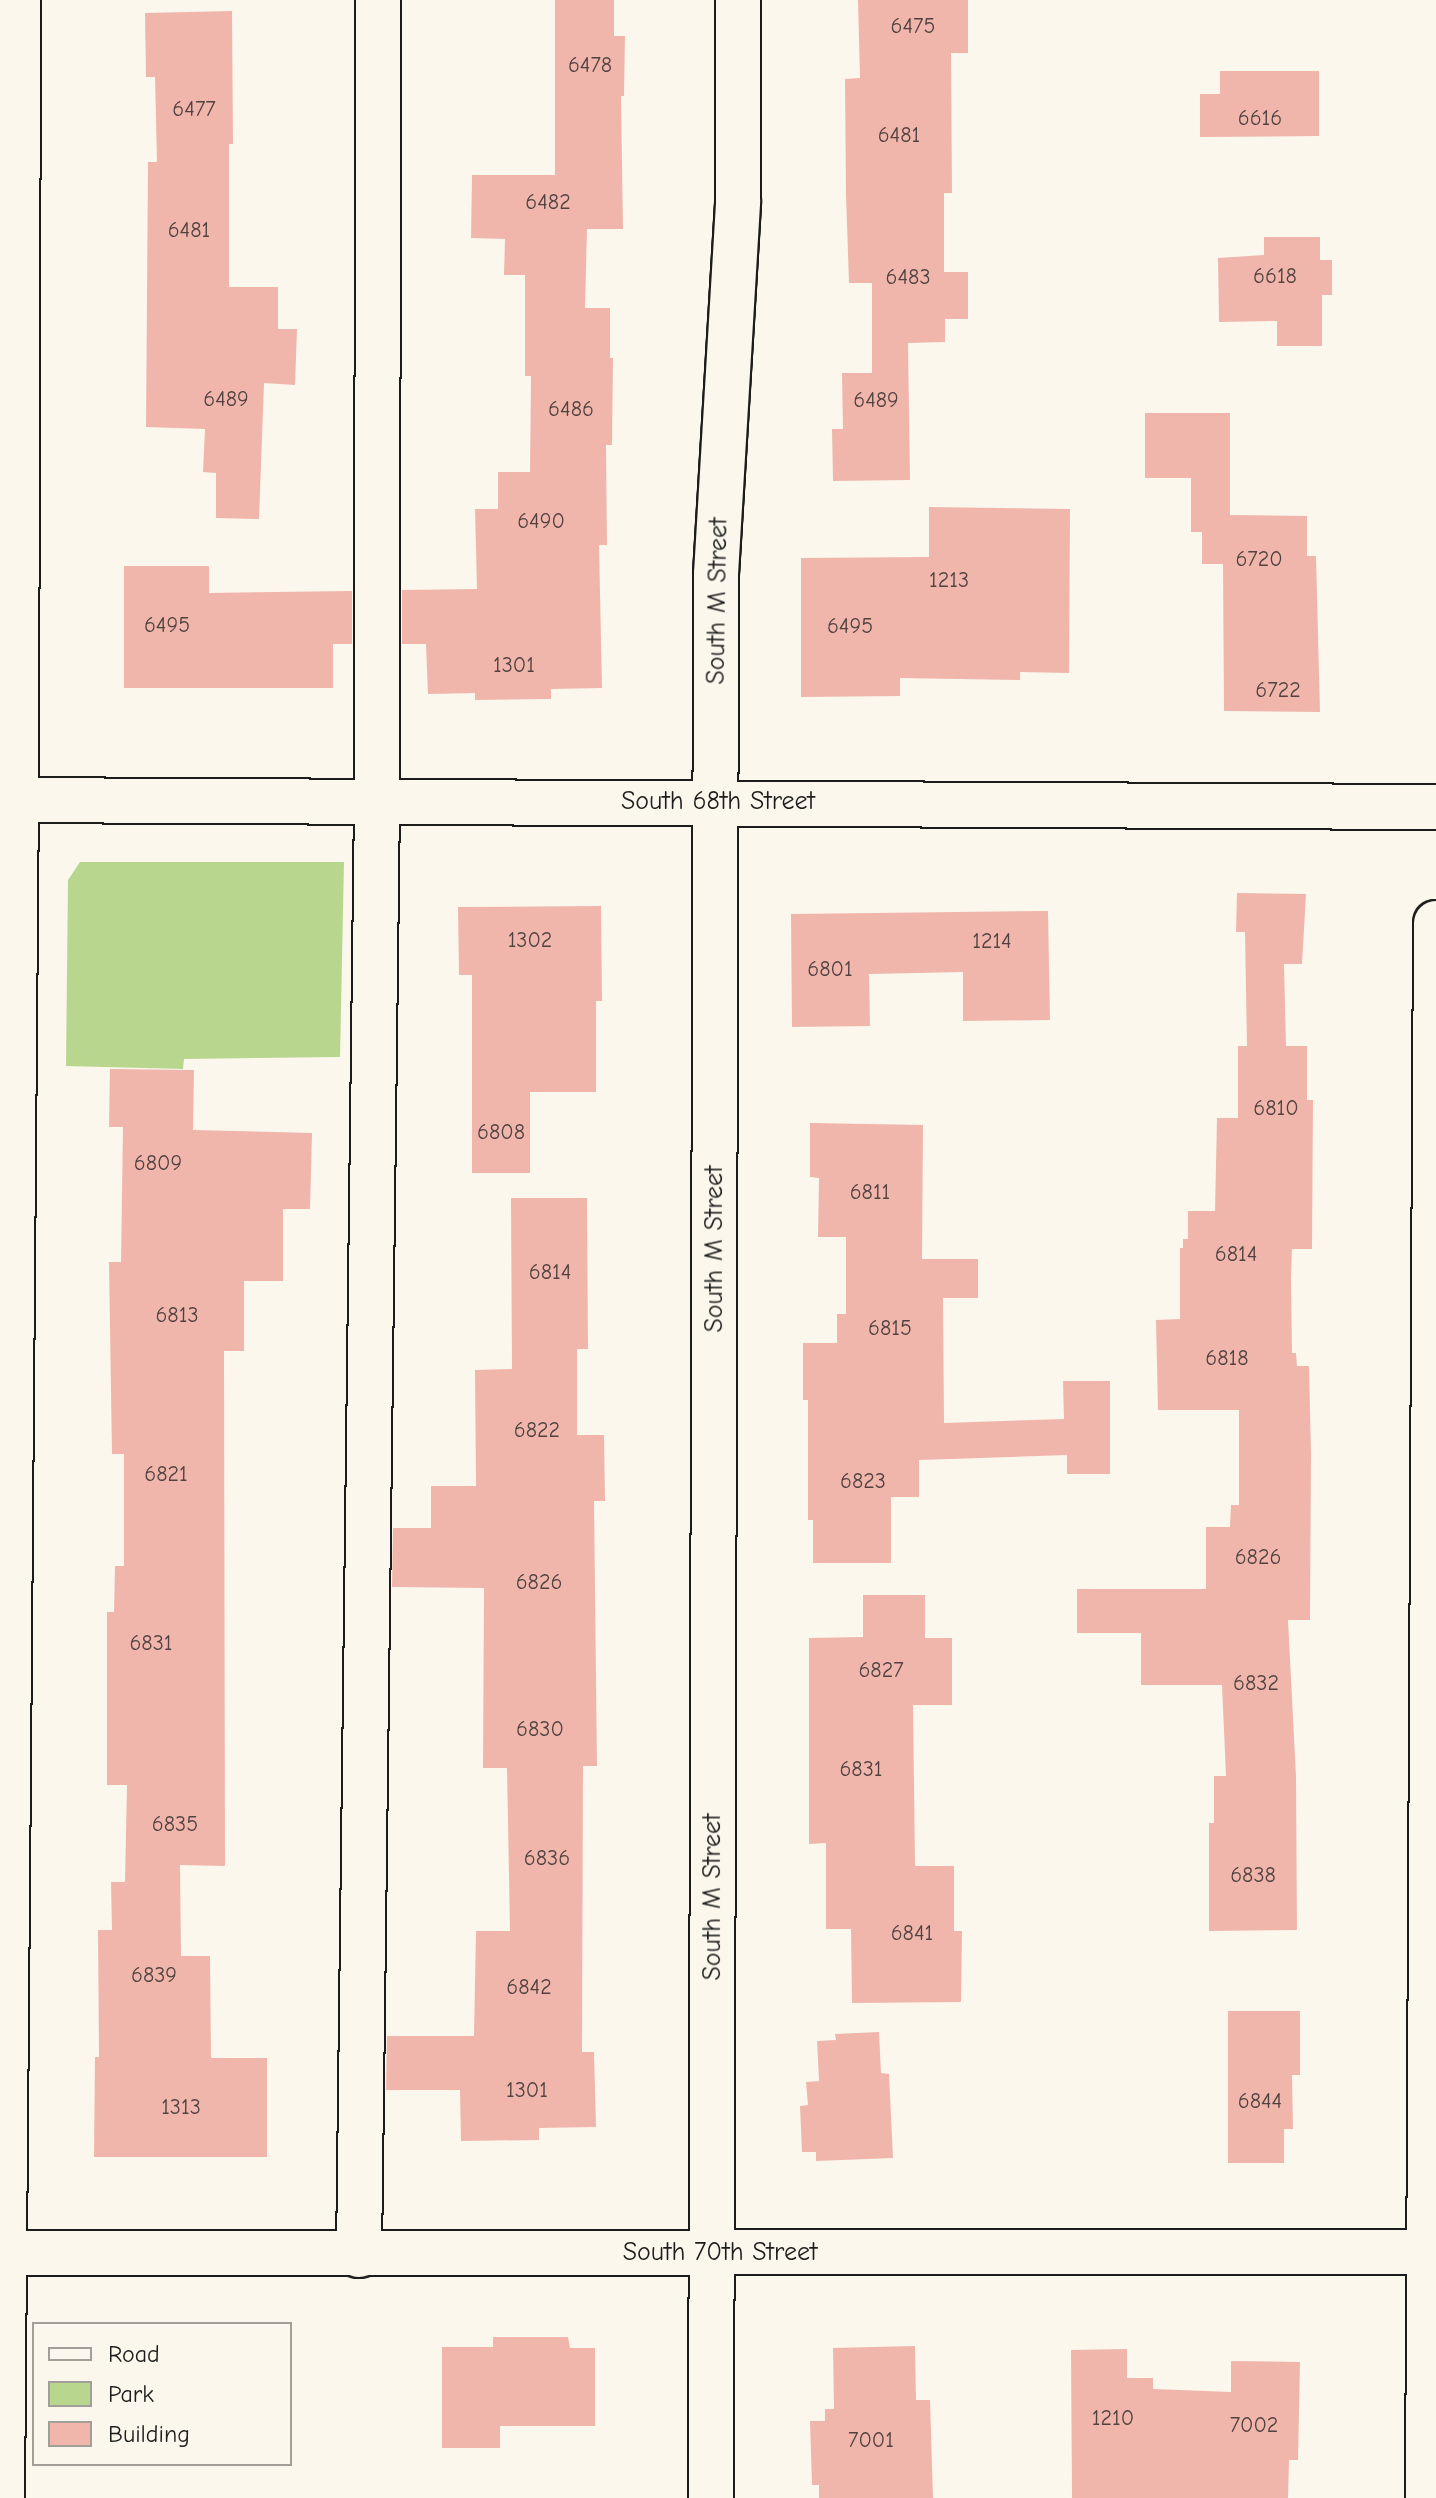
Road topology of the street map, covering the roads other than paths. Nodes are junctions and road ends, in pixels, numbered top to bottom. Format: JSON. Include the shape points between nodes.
{"nodes":[{"id":1,"x":18,"y":0,"type":"edge"},
{"id":2,"x":378,"y":0,"type":"edge"},
{"id":3,"x":738,"y":0,"type":"edge"},
{"id":4,"x":8,"y":800,"type":"edge"},
{"id":5,"x":377,"y":801,"type":"junction"},
{"id":6,"x":717,"y":802,"type":"junction"},
{"id":7,"x":1436,"y":807,"type":"edge"},
{"id":8,"x":1436,"y":923,"type":"edge"},
{"id":9,"x":1433,"y":2252,"type":"edge"},
{"id":10,"x":4,"y":2253,"type":"junction"},
{"id":11,"x":712,"y":2253,"type":"junction"},
{"id":12,"x":359,"y":2255,"type":"junction"},
{"id":13,"x":2,"y":2498,"type":"edge"},
{"id":14,"x":711,"y":2498,"type":"edge"},
{"id":15,"x":1428,"y":2498,"type":"edge"}],
"edges":[{"from":1,"to":4,"type":"street"},
{"from":2,"to":5,"type":"street"},
{"from":3,"to":6,"type":"street","name":"South M Street","via":[[738,201],[716,574]]},
{"from":4,"to":5,"type":"street","name":"South 68th Street"},
{"from":4,"to":10,"type":"street"},
{"from":5,"to":6,"type":"street","name":"South 68th Street"},
{"from":5,"to":12,"type":"street"},
{"from":6,"to":7,"type":"street","name":"South 68th Street"},
{"from":6,"to":11,"type":"street","name":"South M Street"},
{"from":8,"to":9,"type":"street"},
{"from":9,"to":11,"type":"street","name":"South 70th Street"},
{"from":9,"to":15,"type":"street"},
{"from":10,"to":12,"type":"street","name":"South 70th Street"},
{"from":10,"to":13,"type":"street"},
{"from":11,"to":12,"type":"street","name":"South 70th Street"},
{"from":11,"to":14,"type":"street","name":"South M Street"}]}
